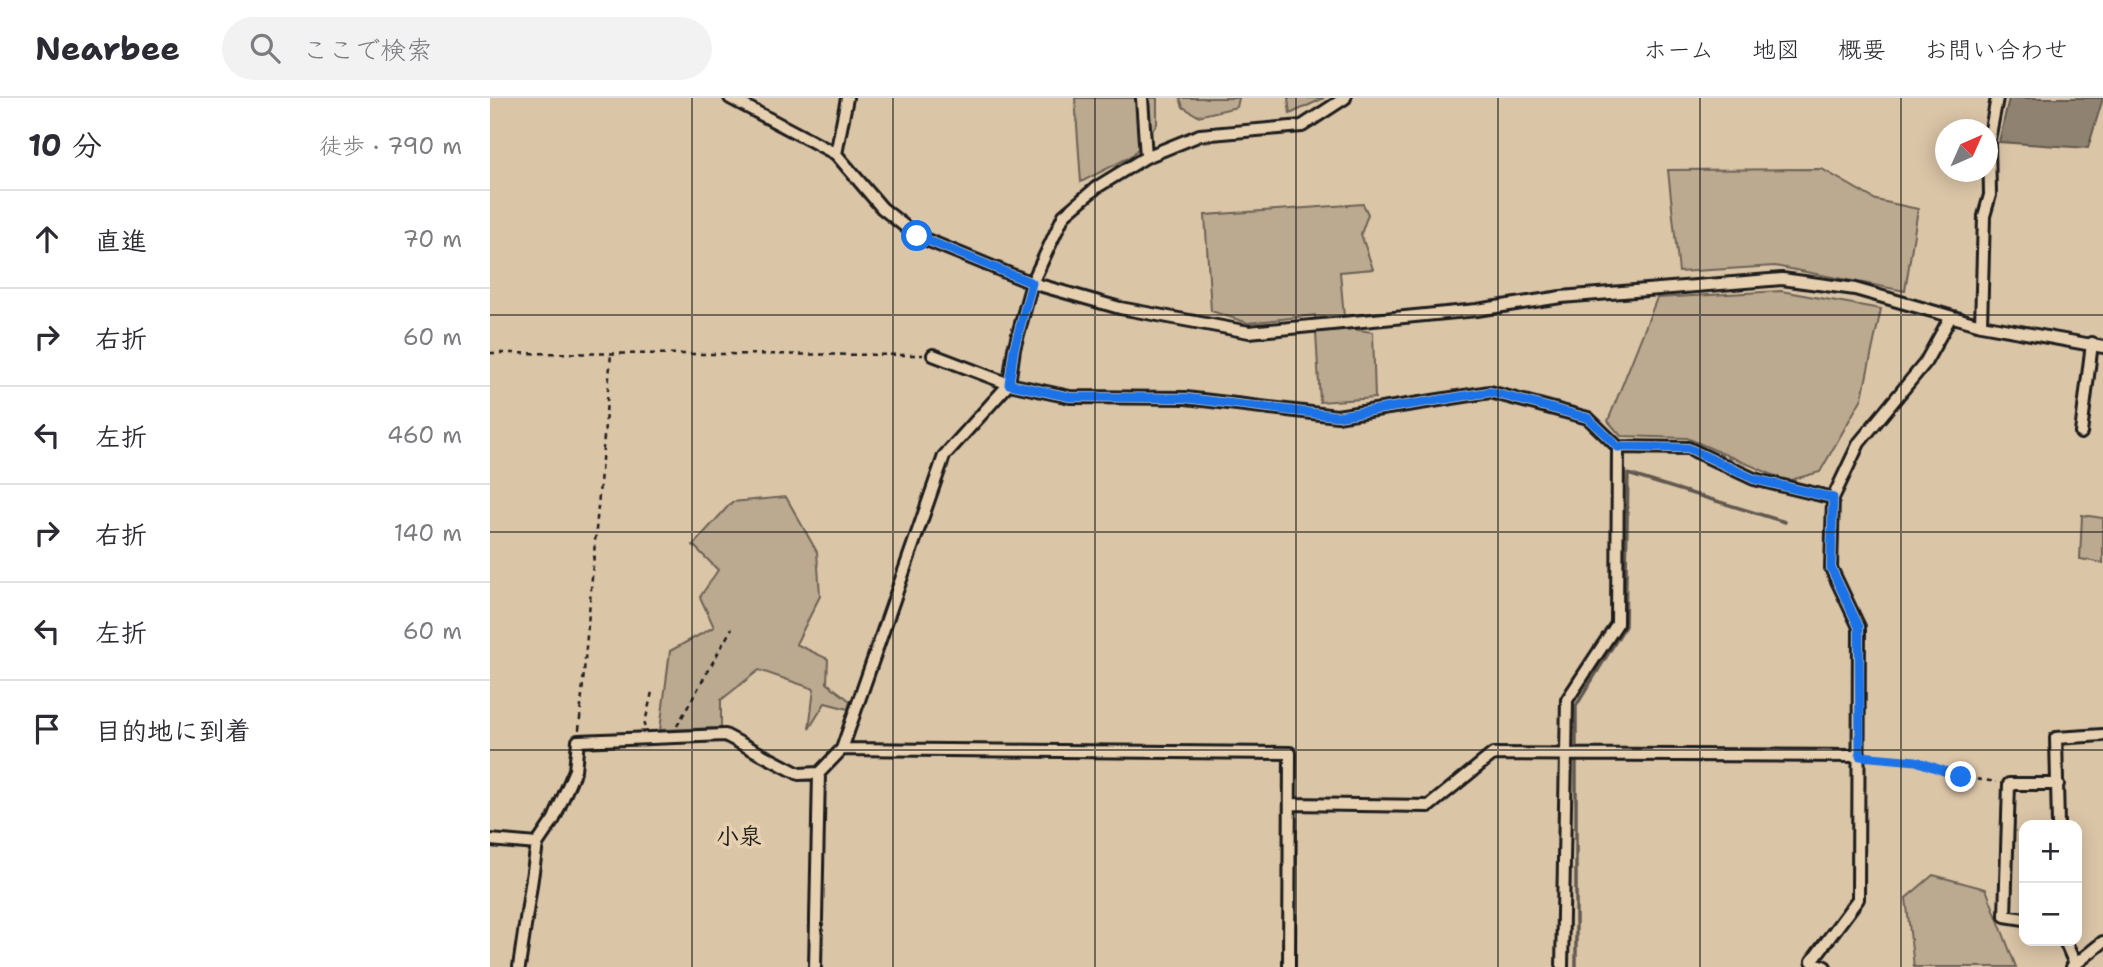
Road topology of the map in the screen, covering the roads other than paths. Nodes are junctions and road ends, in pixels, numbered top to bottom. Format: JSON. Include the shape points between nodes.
{"nodes":[{"id":1,"x":730,"y":98,"type":"edge"},
{"id":2,"x":847,"y":98,"type":"edge"},
{"id":3,"x":1142,"y":98,"type":"edge"},
{"id":4,"x":1345,"y":98,"type":"edge"},
{"id":5,"x":1997,"y":98,"type":"edge"},
{"id":6,"x":836,"y":154,"type":"junction"},
{"id":7,"x":1146,"y":157,"type":"junction"},
{"id":8,"x":1032,"y":283,"type":"junction"},
{"id":9,"x":1950,"y":318,"type":"junction"},
{"id":10,"x":1981,"y":325,"type":"junction"},
{"id":11,"x":2098,"y":345,"type":"edge"},
{"id":12,"x":933,"y":355,"type":"road end"},
{"id":13,"x":1009,"y":384,"type":"junction"},
{"id":14,"x":2081,"y":433,"type":"dead end"},
{"id":15,"x":1618,"y":447,"type":"junction"},
{"id":16,"x":1833,"y":498,"type":"junction"},
{"id":17,"x":2103,"y":736,"type":"edge"},
{"id":18,"x":842,"y":749,"type":"junction"},
{"id":19,"x":1860,"y":756,"type":"junction"},
{"id":20,"x":1564,"y":757,"type":"junction"},
{"id":21,"x":819,"y":773,"type":"junction"},
{"id":22,"x":2058,"y":784,"type":"junction"},
{"id":23,"x":1290,"y":804,"type":"junction"},
{"id":24,"x":2058,"y":820,"type":"edge"},
{"id":25,"x":490,"y":840,"type":"edge"},
{"id":26,"x":537,"y":844,"type":"junction"},
{"id":27,"x":2019,"y":918,"type":"edge"},
{"id":28,"x":2103,"y":942,"type":"edge"},
{"id":29,"x":2067,"y":946,"type":"edge"},
{"id":30,"x":2073,"y":966,"type":"edge"},
{"id":31,"x":519,"y":967,"type":"edge"},
{"id":32,"x":815,"y":967,"type":"edge"},
{"id":33,"x":1289,"y":967,"type":"edge"},
{"id":34,"x":1562,"y":967,"type":"edge"},
{"id":35,"x":1825,"y":967,"type":"edge"}],
"edges":[{"from":1,"to":6,"type":"street"},
{"from":2,"to":6,"type":"street"},
{"from":3,"to":7,"type":"street"},
{"from":4,"to":7,"type":"street","via":[[1302,126],[1200,135]]},
{"from":5,"to":10,"type":"street","via":[[1989,141]]},
{"from":6,"to":8,"type":"street","via":[[882,208],[917,236]]},
{"from":7,"to":8,"type":"street","via":[[1097,187],[1064,215]]},
{"from":8,"to":9,"type":"street","via":[[1119,308],[1249,332],[1477,310],[1561,297],[1782,279],[1855,289]]},
{"from":8,"to":13,"type":"street"},
{"from":9,"to":10,"type":"street"},
{"from":9,"to":16,"type":"street","via":[[1925,363],[1859,443]]},
{"from":10,"to":11,"type":"street"},
{"from":11,"to":14,"type":"street"},
{"from":12,"to":13,"type":"street"},
{"from":13,"to":15,"type":"street","via":[[1070,397],[1185,398],[1337,416],[1490,392],[1588,418]]},
{"from":13,"to":18,"type":"street","via":[[944,456]]},
{"from":15,"to":16,"type":"street","via":[[1688,448],[1754,479]]},
{"from":15,"to":20,"type":"street","via":[[1617,624],[1567,700]]},
{"from":16,"to":19,"type":"street","via":[[1831,568],[1859,627]]},
{"from":17,"to":22,"type":"street","via":[[2056,738]]},
{"from":18,"to":21,"type":"street"},
{"from":18,"to":23,"type":"street","via":[[1290,753]]},
{"from":19,"to":20,"type":"street"},
{"from":19,"to":35,"type":"street","via":[[1858,899],[1812,961]]},
{"from":20,"to":23,"type":"street","via":[[1493,754],[1429,806]]},
{"from":20,"to":34,"type":"street"},
{"from":21,"to":26,"type":"street","via":[[799,774],[725,736],[578,741],[575,770],[554,819]]},
{"from":21,"to":32,"type":"street"},
{"from":22,"to":24,"type":"street"},
{"from":22,"to":27,"type":"street","via":[[2009,784],[2005,916]]},
{"from":23,"to":33,"type":"street"},
{"from":25,"to":26,"type":"street"},
{"from":26,"to":31,"type":"street"},
{"from":28,"to":30,"type":"street"},
{"from":29,"to":30,"type":"street"}]}
